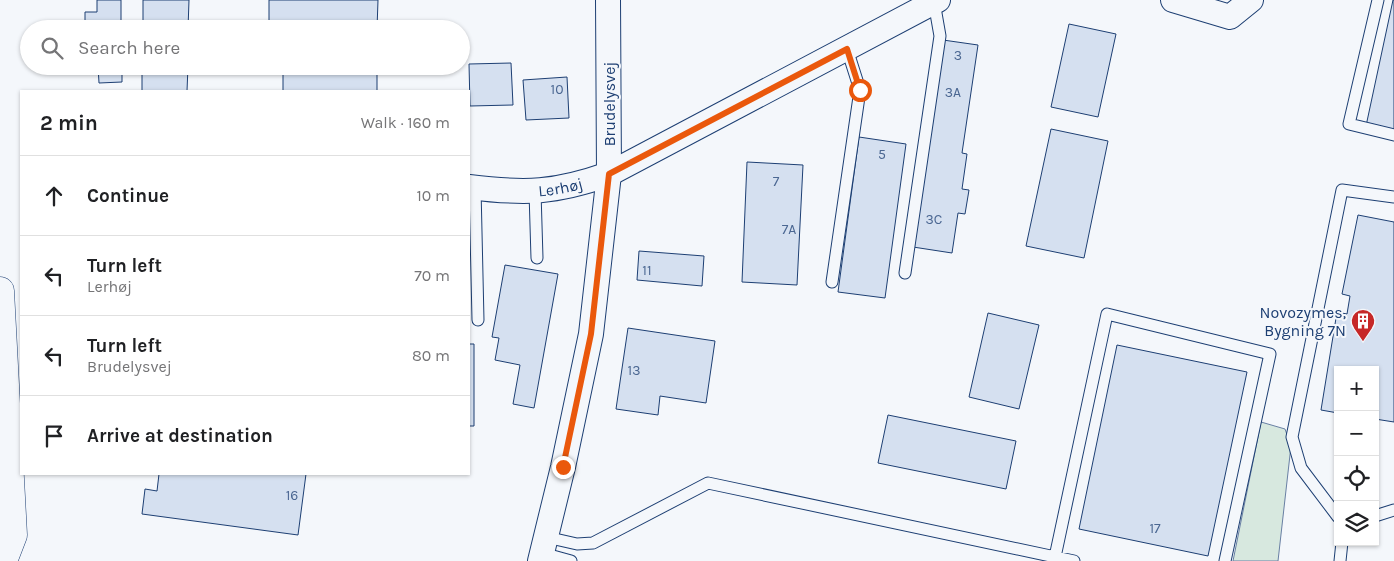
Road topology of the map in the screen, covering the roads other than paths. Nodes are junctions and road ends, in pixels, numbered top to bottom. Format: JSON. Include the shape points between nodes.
{"nodes":[{"id":1,"x":608,"y":0,"type":"edge"},
{"id":2,"x":1173,"y":0,"type":"edge"},
{"id":3,"x":1251,"y":0,"type":"edge"},
{"id":4,"x":1378,"y":0,"type":"edge"},
{"id":5,"x":936,"y":1,"type":"edge"},
{"id":6,"x":847,"y":49,"type":"junction"},
{"id":7,"x":1394,"y":135,"type":"edge"},
{"id":8,"x":609,"y":174,"type":"junction"},
{"id":9,"x":472,"y":188,"type":"edge"},
{"id":10,"x":535,"y":192,"type":"junction"},
{"id":11,"x":1394,"y":197,"type":"edge"},
{"id":12,"x":536,"y":258,"type":"dead end"},
{"id":13,"x":905,"y":273,"type":"dead end"},
{"id":14,"x":832,"y":282,"type":"dead end"},
{"id":15,"x":0,"y":292,"type":"edge"},
{"id":16,"x":478,"y":320,"type":"dead end"},
{"id":17,"x":1394,"y":510,"type":"edge"},
{"id":18,"x":1334,"y":512,"type":"edge"},
{"id":19,"x":1379,"y":515,"type":"edge"},
{"id":20,"x":1342,"y":546,"type":"edge"},
{"id":21,"x":542,"y":550,"type":"edge"},
{"id":22,"x":1054,"y":557,"type":"junction"},
{"id":23,"x":3,"y":561,"type":"edge"},
{"id":24,"x":571,"y":561,"type":"edge"},
{"id":25,"x":1074,"y":561,"type":"edge"},
{"id":26,"x":1225,"y":561,"type":"edge"},
{"id":27,"x":1340,"y":561,"type":"edge"}],
"edges":[{"from":1,"to":8,"type":"street","name":"Brudelysvej"},
{"from":2,"to":3,"type":"street","via":[[1230,17]]},
{"from":4,"to":7,"type":"lane","via":[[1349,124]]},
{"from":5,"to":6,"type":"street","name":"Lerhøj"},
{"from":5,"to":13,"type":"lane","via":[[940,36]]},
{"from":6,"to":8,"type":"street","name":"Lerhøj"},
{"from":6,"to":14,"type":"lane","via":[[860,90]]},
{"from":8,"to":10,"type":"street","name":"Lerhøj","via":[[574,186]]},
{"from":8,"to":21,"type":"street","name":"Brudelysvej","via":[[591,334]]},
{"from":9,"to":10,"type":"street","name":"Lerhøj"},
{"from":9,"to":16,"type":"lane"},
{"from":10,"to":12,"type":"lane"},
{"from":11,"to":18,"type":"lane","via":[[1342,190],[1292,437],[1301,468]]},
{"from":15,"to":23,"type":"highway","via":[[13,535]]},
{"from":17,"to":19,"type":"lane"},
{"from":20,"to":27,"type":"lane"},
{"from":21,"to":22,"type":"lane","via":[[592,543],[708,483]]},
{"from":21,"to":24,"type":"lane"},
{"from":22,"to":25,"type":"lane"},
{"from":22,"to":26,"type":"lane","via":[[1107,314],[1270,354]]}]}
